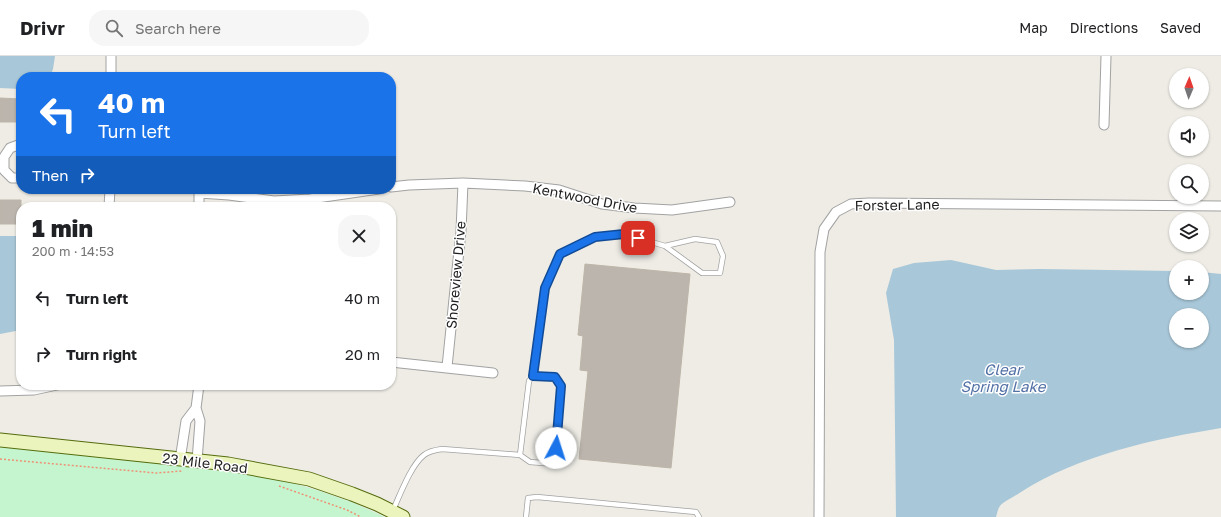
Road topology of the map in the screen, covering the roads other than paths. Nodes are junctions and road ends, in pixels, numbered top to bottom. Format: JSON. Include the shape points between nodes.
{"nodes":[{"id":1,"x":111,"y":56,"type":"edge"},
{"id":2,"x":1106,"y":56,"type":"edge"},
{"id":3,"x":111,"y":72,"type":"edge"},
{"id":4,"x":1104,"y":125,"type":"dead end"},
{"id":5,"x":16,"y":146,"type":"edge"},
{"id":6,"x":16,"y":178,"type":"edge"},
{"id":7,"x":463,"y":183,"type":"junction"},
{"id":8,"x":396,"y":186,"type":"edge"},
{"id":9,"x":222,"y":194,"type":"edge"},
{"id":10,"x":344,"y":194,"type":"edge"},
{"id":11,"x":730,"y":202,"type":"dead end"},
{"id":12,"x":1221,"y":206,"type":"edge"},
{"id":13,"x":665,"y":246,"type":"junction"},
{"id":14,"x":396,"y":362,"type":"edge"},
{"id":15,"x":447,"y":367,"type":"junction"},
{"id":16,"x":493,"y":373,"type":"dead end"},
{"id":17,"x":533,"y":376,"type":"junction"},
{"id":18,"x":34,"y":390,"type":"edge"},
{"id":19,"x":198,"y":390,"type":"edge"},
{"id":20,"x":0,"y":392,"type":"edge"},
{"id":21,"x":196,"y":408,"type":"junction"},
{"id":22,"x":0,"y":440,"type":"edge"},
{"id":23,"x":520,"y":455,"type":"junction"},
{"id":24,"x":197,"y":461,"type":"junction"},
{"id":25,"x":182,"y":466,"type":"junction"},
{"id":26,"x":398,"y":514,"type":"edge"},
{"id":27,"x":526,"y":517,"type":"edge"},
{"id":28,"x":699,"y":517,"type":"edge"},
{"id":29,"x":819,"y":517,"type":"edge"}],
"edges":[{"from":1,"to":3,"type":"street"},
{"from":2,"to":4,"type":"street"},
{"from":5,"to":6,"type":"street","via":[[10,148],[4,158],[4,170],[12,178]]},
{"from":7,"to":8,"type":"street","name":"Kentwood Drive"},
{"from":7,"to":11,"type":"street","name":"Kentwood Drive","via":[[559,190],[602,204],[634,208],[672,210]]},
{"from":7,"to":15,"type":"street","name":"Shoreview Drive","via":[[461,231]]},
{"from":9,"to":10,"type":"street","via":[[274,201]]},
{"from":12,"to":29,"type":"street","name":"Forster Lane","via":[[869,203],[851,204],[836,212],[824,229],[820,252]]},
{"from":13,"to":13,"type":"lane","via":[[702,273],[720,273],[722,256],[717,242],[695,239]]},
{"from":13,"to":17,"type":"lane","via":[[624,234],[595,237],[560,254],[545,288]]},
{"from":14,"to":15,"type":"street"},
{"from":15,"to":16,"type":"street"},
{"from":17,"to":23,"type":"lane","via":[[527,387]]},
{"from":17,"to":23,"type":"lane","via":[[555,377],[561,386],[555,464],[530,462]]},
{"from":18,"to":20,"type":"street"},
{"from":19,"to":21,"type":"street"},
{"from":21,"to":24,"type":"street","via":[[200,421]]},
{"from":21,"to":25,"type":"street","via":[[186,421]]},
{"from":22,"to":25,"type":"main road","name":"23 Mile Road"},
{"from":23,"to":26,"type":"lane","via":[[442,449],[431,451],[417,462]]},
{"from":24,"to":25,"type":"main road","name":"23 Mile Road"},
{"from":24,"to":26,"type":"main road","name":"23 Mile Road","via":[[309,479]]},
{"from":27,"to":28,"type":"lane","via":[[528,498],[537,497],[696,512]]}]}
